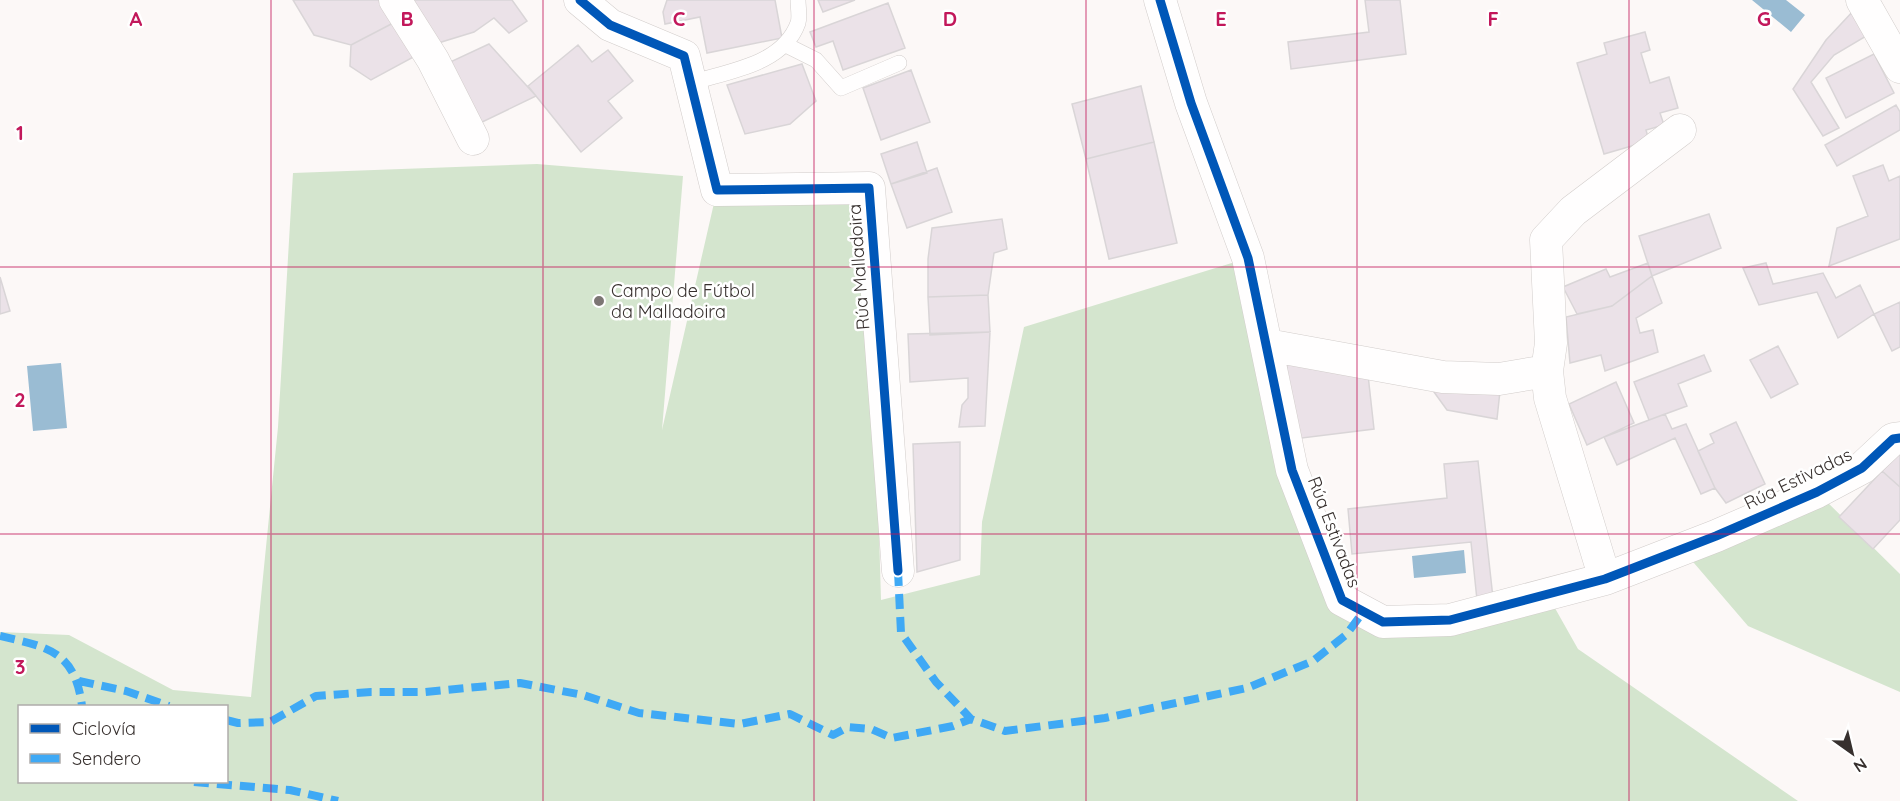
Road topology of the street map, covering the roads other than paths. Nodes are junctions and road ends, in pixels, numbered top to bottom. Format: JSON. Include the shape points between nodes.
{"nodes":[{"id":1,"x":395,"y":0,"type":"edge"},
{"id":2,"x":580,"y":0,"type":"edge"},
{"id":3,"x":798,"y":0,"type":"edge"},
{"id":4,"x":1160,"y":0,"type":"edge"},
{"id":5,"x":1862,"y":0,"type":"edge"},
{"id":6,"x":786,"y":45,"type":"junction"},
{"id":7,"x":899,"y":63,"type":"dead end"},
{"id":8,"x":1900,"y":67,"type":"edge"},
{"id":9,"x":691,"y":83,"type":"junction"},
{"id":10,"x":1680,"y":130,"type":"dead end"},
{"id":11,"x":473,"y":139,"type":"dead end"},
{"id":12,"x":1267,"y":345,"type":"junction"},
{"id":13,"x":1546,"y":370,"type":"junction"},
{"id":14,"x":1900,"y":438,"type":"edge"},
{"id":15,"x":898,"y":571,"type":"dead end"},
{"id":16,"x":1605,"y":579,"type":"junction"}],
"edges":[{"from":1,"to":11,"type":"street","via":[[433,60]]},
{"from":2,"to":9,"type":"street","name":"Rúa Malladoira","via":[[610,26],[684,56]]},
{"from":3,"to":6,"type":"lane","via":[[799,22]]},
{"from":4,"to":12,"type":"street","name":"Rúa Estivadas","via":[[1191,103],[1248,258]]},
{"from":5,"to":8,"type":"street"},
{"from":6,"to":7,"type":"lane","via":[[816,60],[841,88]]},
{"from":6,"to":9,"type":"lane","via":[[769,58]]},
{"from":9,"to":15,"type":"street","name":"Rúa Malladoira","via":[[717,190],[869,188]]},
{"from":10,"to":13,"type":"street","via":[[1573,211],[1546,240],[1551,344]]},
{"from":12,"to":13,"type":"street","via":[[1443,376],[1499,379]]},
{"from":12,"to":16,"type":"street","name":"Rúa Estivadas","via":[[1292,470],[1342,600],[1383,622],[1450,620]]},
{"from":13,"to":16,"type":"street","via":[[1550,398]]},
{"from":14,"to":16,"type":"street","name":"Rúa Estivadas","via":[[1893,439],[1862,468],[1817,492]]}]}
